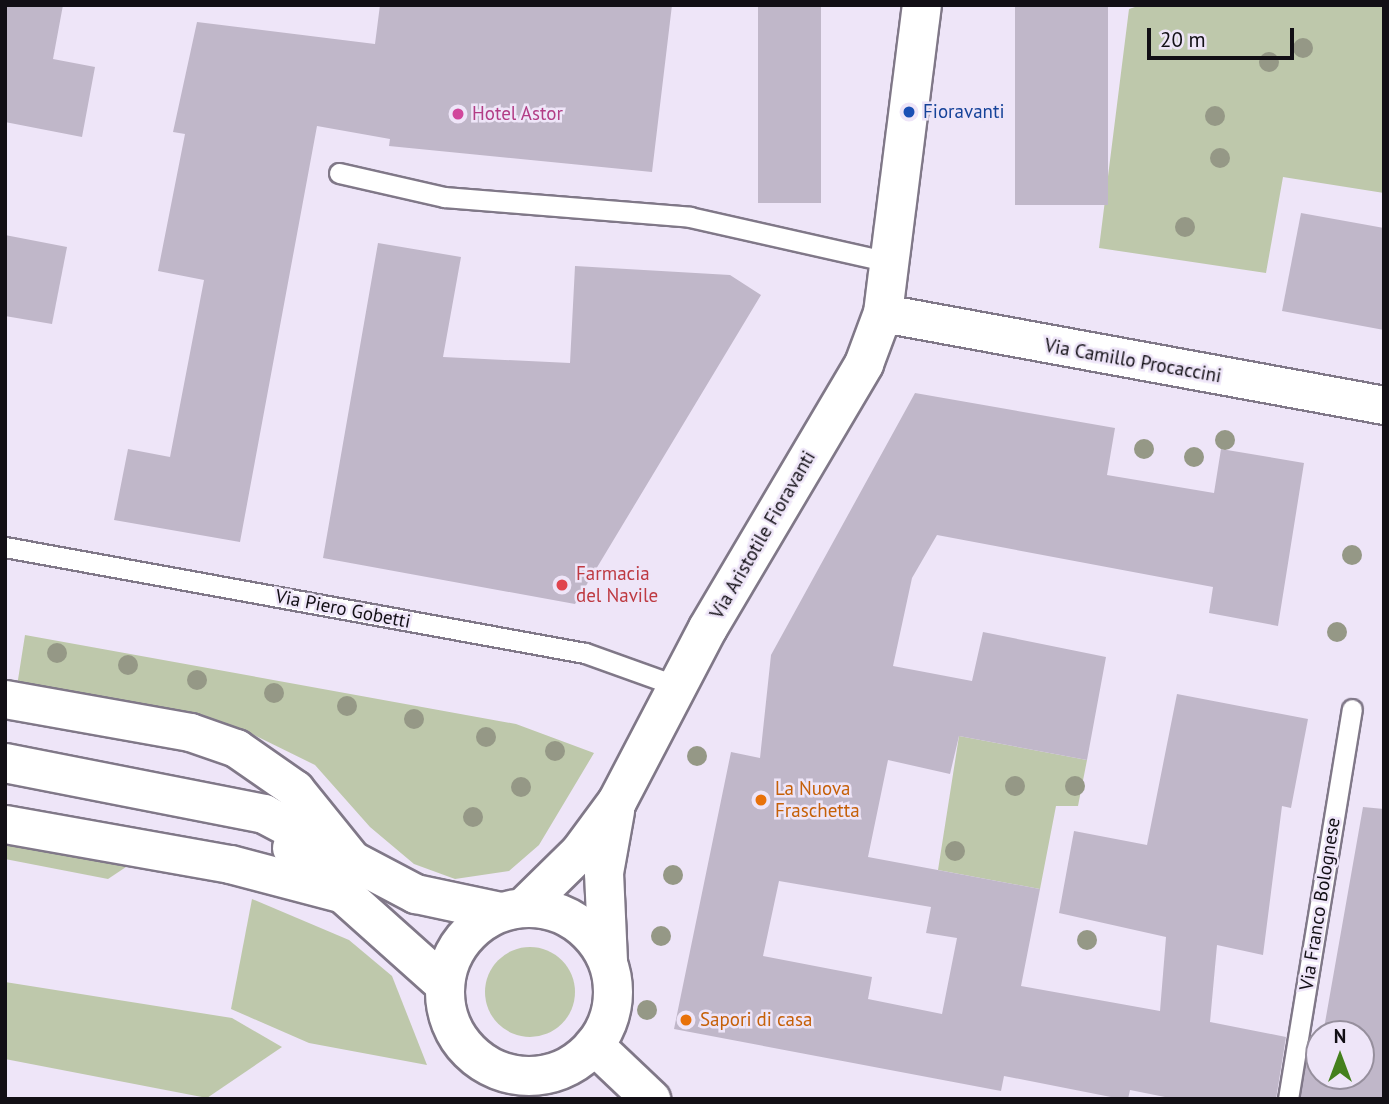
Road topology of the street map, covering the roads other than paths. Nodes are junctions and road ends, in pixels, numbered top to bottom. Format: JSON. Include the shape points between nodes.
{"nodes":[{"id":1,"x":922,"y":5,"type":"edge"},
{"id":2,"x":338,"y":173,"type":"dead end"},
{"id":3,"x":890,"y":262,"type":"junction"},
{"id":4,"x":883,"y":313,"type":"junction"},
{"id":5,"x":1384,"y":405,"type":"edge"},
{"id":6,"x":5,"y":547,"type":"edge"},
{"id":7,"x":677,"y":686,"type":"junction"},
{"id":8,"x":5,"y":699,"type":"edge"},
{"id":9,"x":1352,"y":709,"type":"dead end"},
{"id":10,"x":5,"y":763,"type":"edge"},
{"id":11,"x":617,"y":802,"type":"junction"},
{"id":12,"x":5,"y":824,"type":"edge"},
{"id":13,"x":353,"y":879,"type":"junction"},
{"id":14,"x":512,"y":910,"type":"junction"},
{"id":15,"x":608,"y":961,"type":"junction"},
{"id":16,"x":444,"y":984,"type":"junction"},
{"id":17,"x":594,"y":1045,"type":"junction"},
{"id":18,"x":525,"y":1088,"type":"edge"},
{"id":19,"x":651,"y":1099,"type":"edge"},
{"id":20,"x":1288,"y":1099,"type":"edge"}],
"edges":[{"from":1,"to":3,"type":"street","name":"Via Aristotile Fioravanti"},
{"from":2,"to":3,"type":"lane","via":[[444,197],[690,218]]},
{"from":3,"to":4,"type":"street","name":"Via Aristotile Fioravanti"},
{"from":4,"to":5,"type":"street","name":"Via Camillo Procaccini"},
{"from":4,"to":7,"type":"street","name":"Via Aristotile Fioravanti","via":[[864,364]]},
{"from":6,"to":7,"type":"lane","name":"Via Piero Gobetti","via":[[585,653]]},
{"from":7,"to":11,"type":"street","name":"Via Aristotile Fioravanti"},
{"from":8,"to":13,"type":"street","via":[[190,732],[236,748],[295,789]]},
{"from":9,"to":20,"type":"lane","name":"Via Franco Bolognese"},
{"from":10,"to":13,"type":"street","via":[[183,794],[257,825]]},
{"from":11,"to":14,"type":"street","name":"Via Aristotile Fioravanti","via":[[580,852]]},
{"from":11,"to":15,"type":"street","name":"Via Aristotile Fioravanti","via":[[604,873]]},
{"from":12,"to":13,"type":"street","via":[[230,864]]},
{"from":13,"to":14,"type":"street"},
{"from":13,"to":16,"type":"street"},
{"from":14,"to":15,"type":"street","via":[[575,920]]},
{"from":14,"to":16,"type":"street","via":[[462,940]]},
{"from":15,"to":17,"type":"street","via":[[612,1005]]},
{"from":16,"to":18,"type":"street","via":[[445,1005],[461,1044]]},
{"from":17,"to":18,"type":"street","via":[[558,1072]]},
{"from":17,"to":19,"type":"street"}]}
